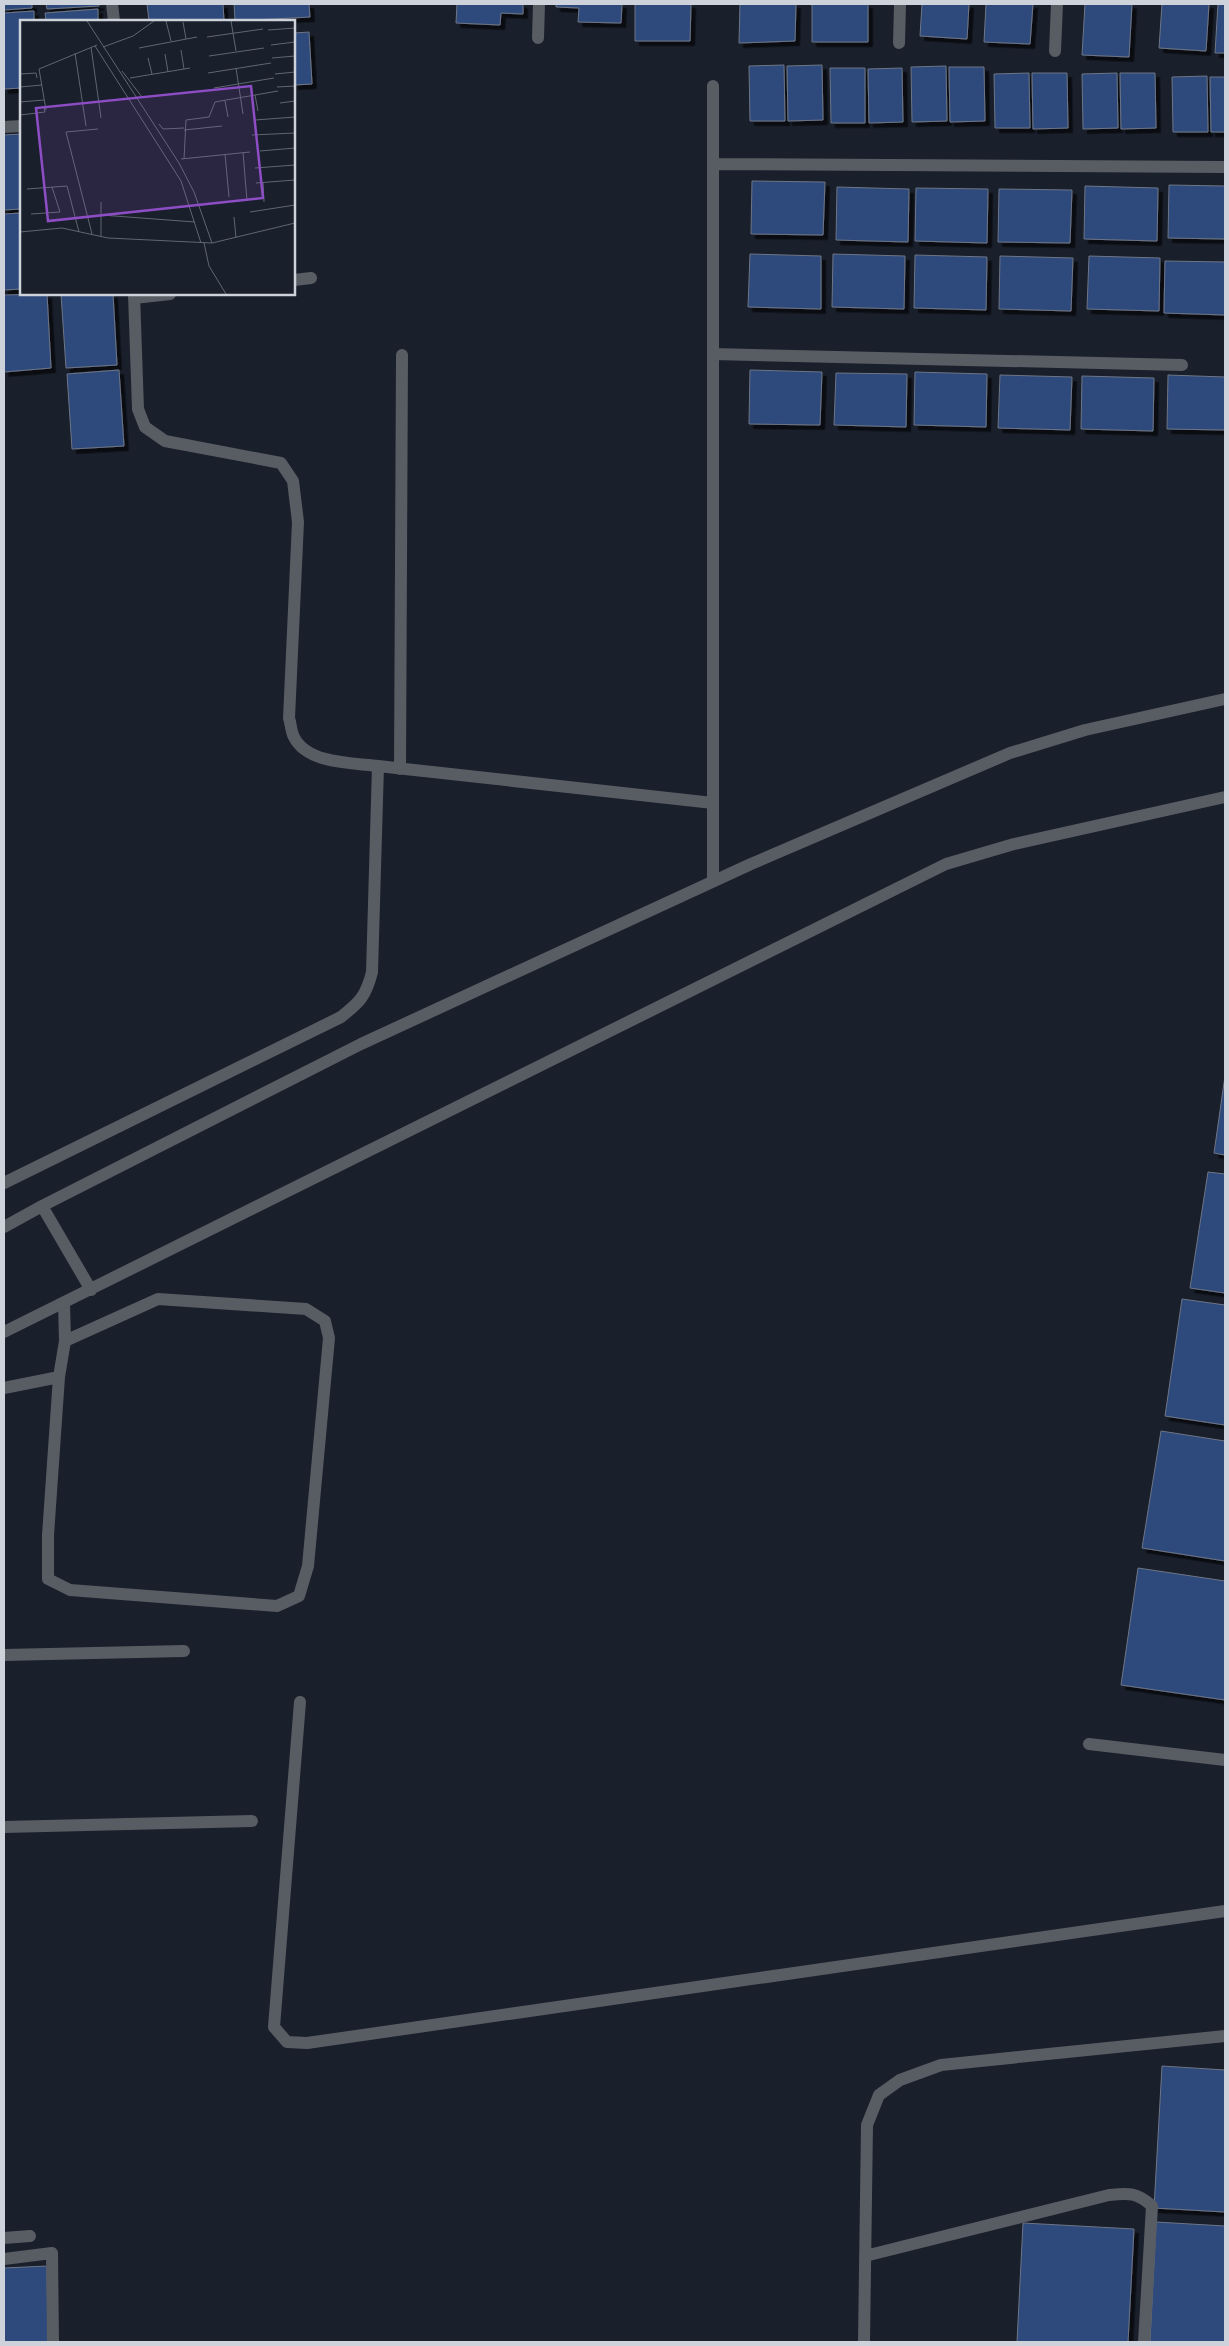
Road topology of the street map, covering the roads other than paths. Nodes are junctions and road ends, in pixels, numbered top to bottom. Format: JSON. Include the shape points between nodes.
{"nodes":[{"id":1,"x":112,"y":4,"type":"edge"},
{"id":2,"x":539,"y":4,"type":"edge"},
{"id":3,"x":900,"y":4,"type":"edge"},
{"id":4,"x":1056,"y":4,"type":"edge"},
{"id":5,"x":114,"y":20,"type":"edge"},
{"id":6,"x":538,"y":38,"type":"dead end"},
{"id":7,"x":899,"y":43,"type":"dead end"},
{"id":8,"x":1055,"y":51,"type":"dead end"},
{"id":9,"x":713,"y":86,"type":"dead end"},
{"id":10,"x":20,"y":126,"type":"edge"},
{"id":11,"x":4,"y":127,"type":"edge"},
{"id":12,"x":713,"y":164,"type":"junction"},
{"id":13,"x":1225,"y":167,"type":"edge"},
{"id":14,"x":311,"y":278,"type":"dead end"},
{"id":15,"x":295,"y":280,"type":"edge"},
{"id":16,"x":152,"y":295,"type":"edge"},
{"id":17,"x":134,"y":296,"type":"edge"},
{"id":18,"x":713,"y":354,"type":"junction"},
{"id":19,"x":402,"y":355,"type":"dead end"},
{"id":20,"x":1182,"y":365,"type":"dead end"},
{"id":21,"x":1225,"y":699,"type":"edge"},
{"id":22,"x":378,"y":766,"type":"junction"},
{"id":23,"x":400,"y":769,"type":"junction"},
{"id":24,"x":1225,"y":797,"type":"edge"},
{"id":25,"x":713,"y":803,"type":"junction"},
{"id":26,"x":713,"y":881,"type":"junction"},
{"id":27,"x":4,"y":1183,"type":"edge"},
{"id":28,"x":42,"y":1206,"type":"junction"},
{"id":29,"x":4,"y":1227,"type":"edge"},
{"id":30,"x":91,"y":1290,"type":"junction"},
{"id":31,"x":64,"y":1302,"type":"junction"},
{"id":32,"x":4,"y":1332,"type":"edge"},
{"id":33,"x":65,"y":1341,"type":"junction"},
{"id":34,"x":59,"y":1377,"type":"junction"},
{"id":35,"x":4,"y":1388,"type":"edge"},
{"id":36,"x":184,"y":1650,"type":"dead end"},
{"id":37,"x":4,"y":1655,"type":"edge"},
{"id":38,"x":300,"y":1702,"type":"dead end"},
{"id":39,"x":1089,"y":1744,"type":"dead end"},
{"id":40,"x":1225,"y":1760,"type":"edge"},
{"id":41,"x":252,"y":1821,"type":"dead end"},
{"id":42,"x":4,"y":1827,"type":"edge"},
{"id":43,"x":1225,"y":1911,"type":"edge"},
{"id":44,"x":1225,"y":2036,"type":"edge"},
{"id":45,"x":30,"y":2236,"type":"dead end"},
{"id":46,"x":4,"y":2238,"type":"edge"},
{"id":47,"x":865,"y":2256,"type":"junction"},
{"id":48,"x":4,"y":2259,"type":"edge"},
{"id":49,"x":53,"y":2342,"type":"edge"},
{"id":50,"x":864,"y":2342,"type":"edge"},
{"id":51,"x":1144,"y":2342,"type":"edge"}],
"edges":[{"from":1,"to":5,"type":"street"},
{"from":2,"to":6,"type":"street"},
{"from":3,"to":7,"type":"street"},
{"from":4,"to":8,"type":"street"},
{"from":9,"to":12,"type":"street"},
{"from":10,"to":11,"type":"street"},
{"from":12,"to":13,"type":"street"},
{"from":12,"to":18,"type":"street"},
{"from":14,"to":15,"type":"street"},
{"from":16,"to":17,"type":"street"},
{"from":17,"to":22,"type":"street","via":[[138,409],[145,427],[165,441],[280,464],[293,481],[298,522],[289,718],[294,738],[308,753]]},
{"from":18,"to":20,"type":"street"},
{"from":18,"to":25,"type":"street"},
{"from":19,"to":23,"type":"street"},
{"from":21,"to":26,"type":"street","via":[[1085,730],[1010,753]]},
{"from":22,"to":23,"type":"street"},
{"from":22,"to":27,"type":"street","via":[[372,972],[366,993],[356,1006],[341,1017]]},
{"from":23,"to":25,"type":"street"},
{"from":24,"to":30,"type":"street","via":[[1014,844],[946,864]]},
{"from":25,"to":26,"type":"street"},
{"from":26,"to":28,"type":"street","via":[[361,1044]]},
{"from":28,"to":29,"type":"street"},
{"from":28,"to":30,"type":"street"},
{"from":30,"to":31,"type":"street"},
{"from":31,"to":32,"type":"street"},
{"from":31,"to":33,"type":"street"},
{"from":33,"to":34,"type":"street"},
{"from":33,"to":34,"type":"street","via":[[158,1300],[306,1309],[325,1321],[329,1338],[308,1566],[299,1596],[277,1606],[70,1590],[48,1579]]},
{"from":34,"to":35,"type":"street"},
{"from":36,"to":37,"type":"street"},
{"from":38,"to":43,"type":"street","via":[[274,2027],[288,2042],[307,2043]]},
{"from":39,"to":40,"type":"street"},
{"from":41,"to":42,"type":"street"},
{"from":44,"to":47,"type":"street","via":[[941,2065],[900,2080],[880,2095],[867,2125]]},
{"from":45,"to":46,"type":"street"},
{"from":47,"to":50,"type":"street"},
{"from":47,"to":51,"type":"street","via":[[1109,2195],[1128,2193],[1142,2197],[1152,2206]]},
{"from":48,"to":49,"type":"street","via":[[52,2253]]}]}
